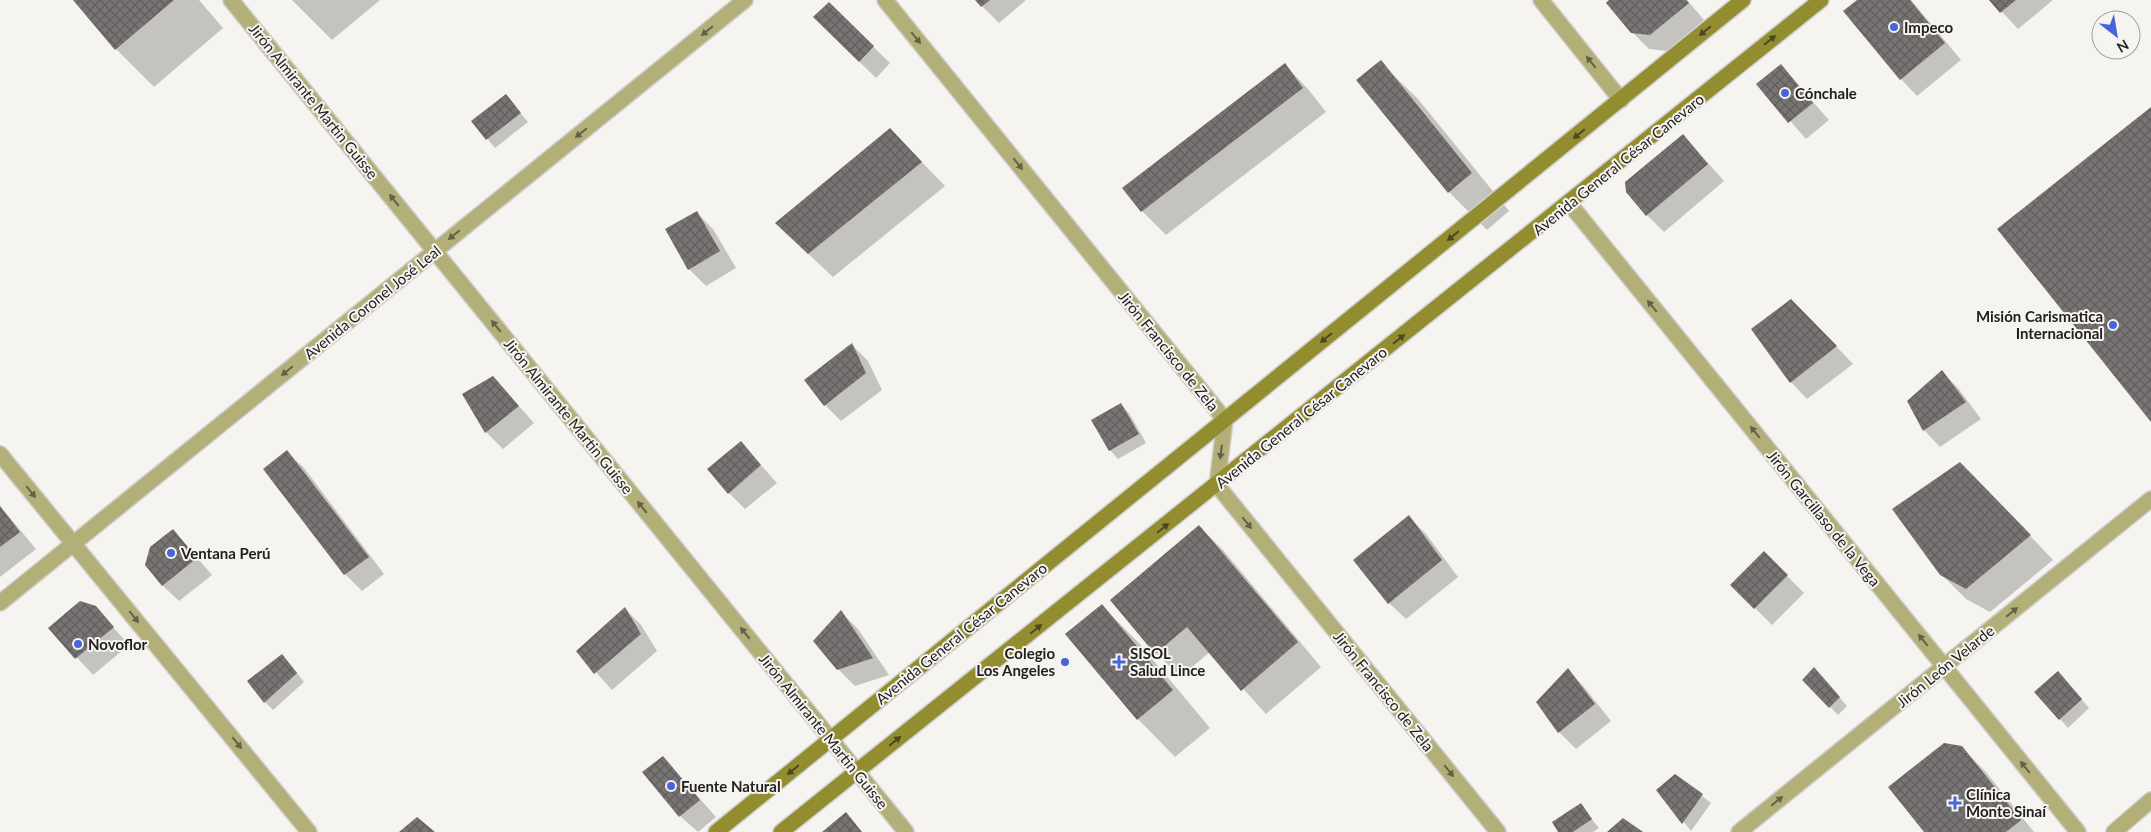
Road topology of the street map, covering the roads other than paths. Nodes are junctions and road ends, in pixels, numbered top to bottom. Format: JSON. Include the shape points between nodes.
{"nodes":[{"id":1,"x":231,"y":0,"type":"edge"},
{"id":2,"x":745,"y":0,"type":"edge"},
{"id":3,"x":885,"y":0,"type":"edge"},
{"id":4,"x":1540,"y":0,"type":"edge"},
{"id":5,"x":1743,"y":0,"type":"edge"},
{"id":6,"x":1820,"y":0,"type":"edge"},
{"id":7,"x":1621,"y":100,"type":"junction"},
{"id":8,"x":1569,"y":203,"type":"junction"},
{"id":9,"x":435,"y":251,"type":"junction"},
{"id":10,"x":1225,"y":420,"type":"junction"},
{"id":11,"x":0,"y":454,"type":"edge"},
{"id":12,"x":1216,"y":485,"type":"junction"},
{"id":13,"x":2151,"y":499,"type":"edge"},
{"id":14,"x":74,"y":544,"type":"junction"},
{"id":15,"x":0,"y":603,"type":"edge"},
{"id":16,"x":1944,"y":667,"type":"junction"},
{"id":17,"x":831,"y":739,"type":"junction"},
{"id":18,"x":857,"y":772,"type":"junction"},
{"id":19,"x":2151,"y":800,"type":"edge"},
{"id":20,"x":309,"y":832,"type":"edge"},
{"id":21,"x":716,"y":832,"type":"edge"},
{"id":22,"x":781,"y":832,"type":"edge"},
{"id":23,"x":906,"y":832,"type":"edge"},
{"id":24,"x":1498,"y":832,"type":"edge"},
{"id":25,"x":1739,"y":832,"type":"edge"},
{"id":26,"x":2078,"y":832,"type":"edge"},
{"id":27,"x":2114,"y":832,"type":"edge"}],
"edges":[{"from":9,"to":1,"type":"street","name":"Jirón Almirante Martin Guisse","one_way":true},
{"from":2,"to":9,"type":"street","name":"Avenida Coronel José Leal","one_way":true},
{"from":3,"to":10,"type":"street","name":"Jirón Francisco de Zela","one_way":true},
{"from":7,"to":4,"type":"street","one_way":true},
{"from":5,"to":7,"type":"main road","name":"Avenida General César Canevaro","one_way":true},
{"from":8,"to":6,"type":"main road","name":"Avenida General César Canevaro","one_way":true},
{"from":7,"to":10,"type":"main road","name":"Avenida General César Canevaro","one_way":true},
{"from":12,"to":8,"type":"main road","name":"Avenida General César Canevaro","one_way":true},
{"from":16,"to":8,"type":"street","name":"Jirón Garcillaso de la Vega","one_way":true},
{"from":9,"to":14,"type":"street","name":"Avenida Coronel José Leal","one_way":true},
{"from":17,"to":9,"type":"street","name":"Jirón Almirante Martin Guisse","one_way":true},
{"from":10,"to":12,"type":"street","name":"Jirón Francisco de Zela","one_way":true},
{"from":10,"to":17,"type":"main road","name":"Avenida General César Canevaro"},
{"from":11,"to":14,"type":"street","one_way":true},
{"from":18,"to":12,"type":"main road","name":"Avenida General César Canevaro","one_way":true},
{"from":12,"to":24,"type":"street","name":"Jirón Francisco de Zela","one_way":true},
{"from":16,"to":13,"type":"street","name":"Jirón León Velarde","one_way":true},
{"from":14,"to":15,"type":"street","name":"Avenida Coronel José Leal"},
{"from":14,"to":20,"type":"street","one_way":true},
{"from":25,"to":16,"type":"street","name":"Jirón León Velarde","one_way":true},
{"from":26,"to":16,"type":"street","name":"Jirón Garcillaso de la Vega","one_way":true},
{"from":17,"to":18,"type":"street","name":"Jirón Almirante Martin Guisse"},
{"from":17,"to":21,"type":"main road","name":"Avenida General César Canevaro","one_way":true},
{"from":18,"to":22,"type":"main road","name":"Avenida General César Canevaro"},
{"from":18,"to":23,"type":"street","name":"Jirón Almirante Martin Guisse"},
{"from":19,"to":27,"type":"street"}]}
